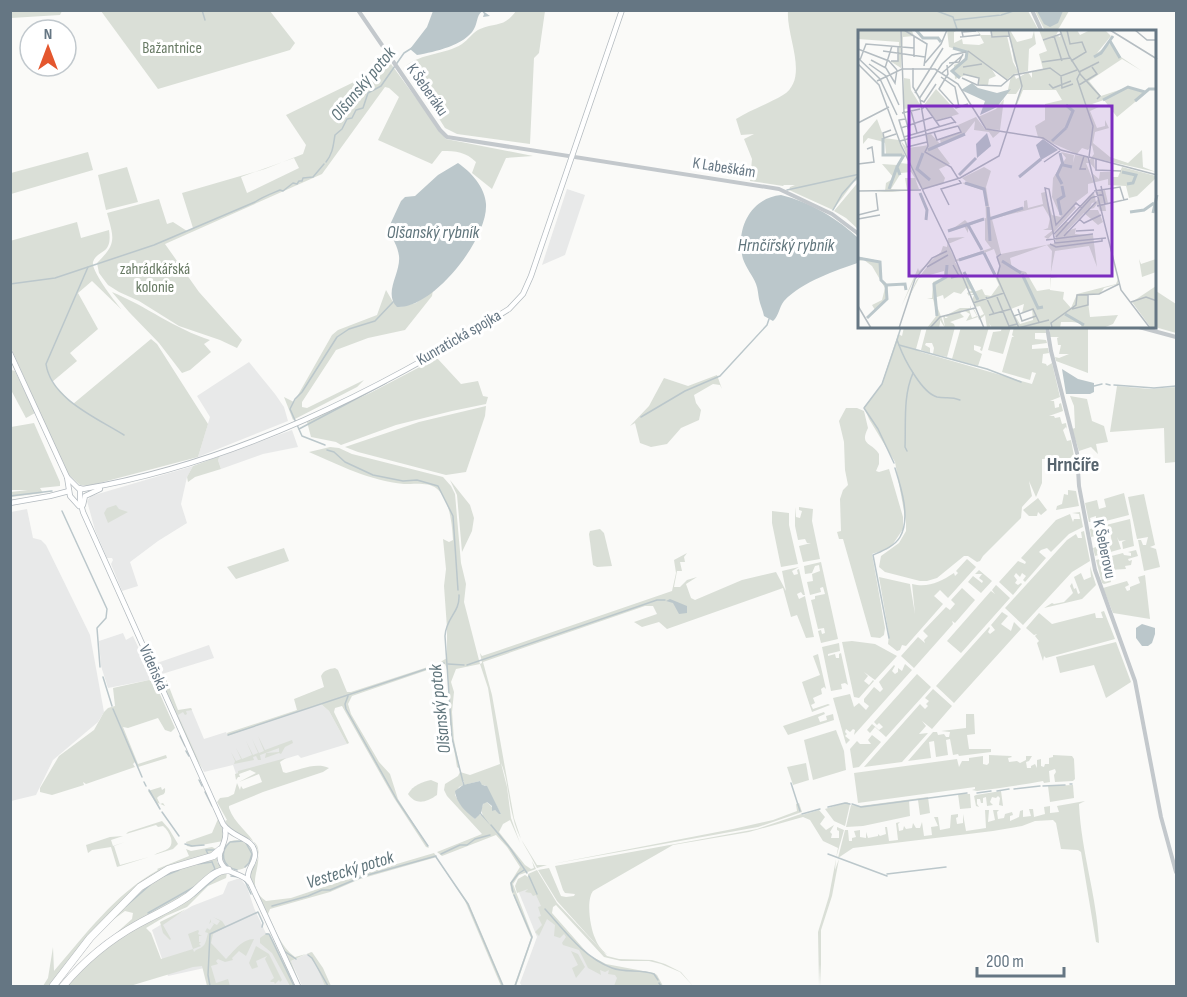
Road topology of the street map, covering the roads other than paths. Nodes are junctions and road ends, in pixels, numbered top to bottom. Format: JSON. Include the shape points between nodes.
{"nodes":[{"id":1,"x":358,"y":10,"type":"edge"},
{"id":2,"x":622,"y":10,"type":"edge"},
{"id":3,"x":1032,"y":10,"type":"edge"},
{"id":4,"x":1041,"y":30,"type":"edge"},
{"id":5,"x":575,"y":147,"type":"junction"},
{"id":6,"x":562,"y":156,"type":"junction"},
{"id":7,"x":572,"y":157,"type":"junction"},
{"id":8,"x":582,"y":159,"type":"junction"},
{"id":9,"x":567,"y":168,"type":"junction"},
{"id":10,"x":858,"y":233,"type":"edge"},
{"id":11,"x":1047,"y":328,"type":"edge"},
{"id":12,"x":1143,"y":328,"type":"edge"},
{"id":13,"x":1176,"y":336,"type":"edge"},
{"id":14,"x":10,"y":353,"type":"edge"},
{"id":15,"x":66,"y":477,"type":"junction"},
{"id":16,"x":112,"y":484,"type":"junction"},
{"id":17,"x":79,"y":488,"type":"junction"},
{"id":18,"x":99,"y":489,"type":"junction"},
{"id":19,"x":70,"y":490,"type":"junction"},
{"id":20,"x":50,"y":496,"type":"junction"},
{"id":21,"x":80,"y":496,"type":"junction"},
{"id":22,"x":72,"y":498,"type":"junction"},
{"id":23,"x":10,"y":503,"type":"edge"},
{"id":24,"x":82,"y":511,"type":"junction"},
{"id":25,"x":88,"y":525,"type":"junction"},
{"id":26,"x":224,"y":825,"type":"junction"},
{"id":27,"x":240,"y":838,"type":"junction"},
{"id":28,"x":222,"y":846,"type":"junction"},
{"id":29,"x":250,"y":866,"type":"junction"},
{"id":30,"x":232,"y":871,"type":"junction"},
{"id":31,"x":1176,"y":872,"type":"edge"},
{"id":32,"x":251,"y":885,"type":"junction"},
{"id":33,"x":53,"y":987,"type":"edge"},
{"id":34,"x":63,"y":987,"type":"edge"},
{"id":35,"x":298,"y":987,"type":"edge"}],
"edges":[{"from":1,"to":6,"type":"street","name":"K Šeberáku","via":[[447,137]]},
{"from":2,"to":5,"type":"main road","name":"Kunratická spojka"},
{"from":3,"to":4,"type":"street"},
{"from":5,"to":7,"type":"main road","name":"Kunratická spojka"},
{"from":5,"to":8,"type":"street","via":[[575,153]]},
{"from":6,"to":7,"type":"street","name":"K Šeberáku"},
{"from":6,"to":9,"type":"street"},
{"from":7,"to":8,"type":"street","name":"K Labeškám"},
{"from":7,"to":9,"type":"main road","name":"Kunratická spojka"},
{"from":8,"to":10,"type":"street","name":"K Labeškám","via":[[784,190],[832,214]]},
{"from":9,"to":16,"type":"main road","name":"Kunratická spojka","via":[[523,294],[492,320],[289,426],[202,459]]},
{"from":11,"to":31,"type":"street","name":"K Šeberovu","via":[[1077,453],[1079,486],[1095,570],[1135,681]]},
{"from":12,"to":13,"type":"street"},
{"from":14,"to":15,"type":"main road","name":"Vídeňská"},
{"from":15,"to":17,"type":"main road","name":"Vídeňská"},
{"from":15,"to":19,"type":"main road","name":"Vídeňská"},
{"from":16,"to":17,"type":"main road","name":"Kunratická spojka"},
{"from":16,"to":18,"type":"main road","name":"Kunratická spojka"},
{"from":17,"to":19,"type":"main road"},
{"from":17,"to":21,"type":"main road","name":"Vídeňská"},
{"from":18,"to":21,"type":"main road","name":"Kunratická spojka"},
{"from":18,"to":25,"type":"main road","via":[[83,500]]},
{"from":19,"to":20,"type":"main road"},
{"from":19,"to":22,"type":"main road","name":"Vídeňská"},
{"from":20,"to":22,"type":"main road"},
{"from":20,"to":23,"type":"main road"},
{"from":21,"to":22,"type":"main road"},
{"from":21,"to":24,"type":"main road","name":"Vídeňská"},
{"from":22,"to":24,"type":"main road","name":"Vídeňská"},
{"from":24,"to":25,"type":"main road","name":"Vídeňská"},
{"from":25,"to":26,"type":"main road","name":"Vídeňská"},
{"from":26,"to":27,"type":"main road","name":"Vídeňská"},
{"from":26,"to":28,"type":"main road","name":"Vídeňská","via":[[227,836]]},
{"from":27,"to":28,"type":"main road","via":[[232,838]]},
{"from":27,"to":29,"type":"main road","name":"Vídeňská","via":[[254,849]]},
{"from":28,"to":30,"type":"main road","name":"Vídeňská","via":[[221,861]]},
{"from":28,"to":33,"type":"highway","via":[[212,857],[165,871],[140,887],[93,936]]},
{"from":29,"to":30,"type":"main road","via":[[243,872]]},
{"from":29,"to":32,"type":"main road","name":"Vídeňská"},
{"from":30,"to":32,"type":"main road","name":"Vídeňská"},
{"from":30,"to":34,"type":"highway","via":[[219,872],[184,899],[109,942]]},
{"from":32,"to":35,"type":"main road","name":"Vídeňská"}]}
